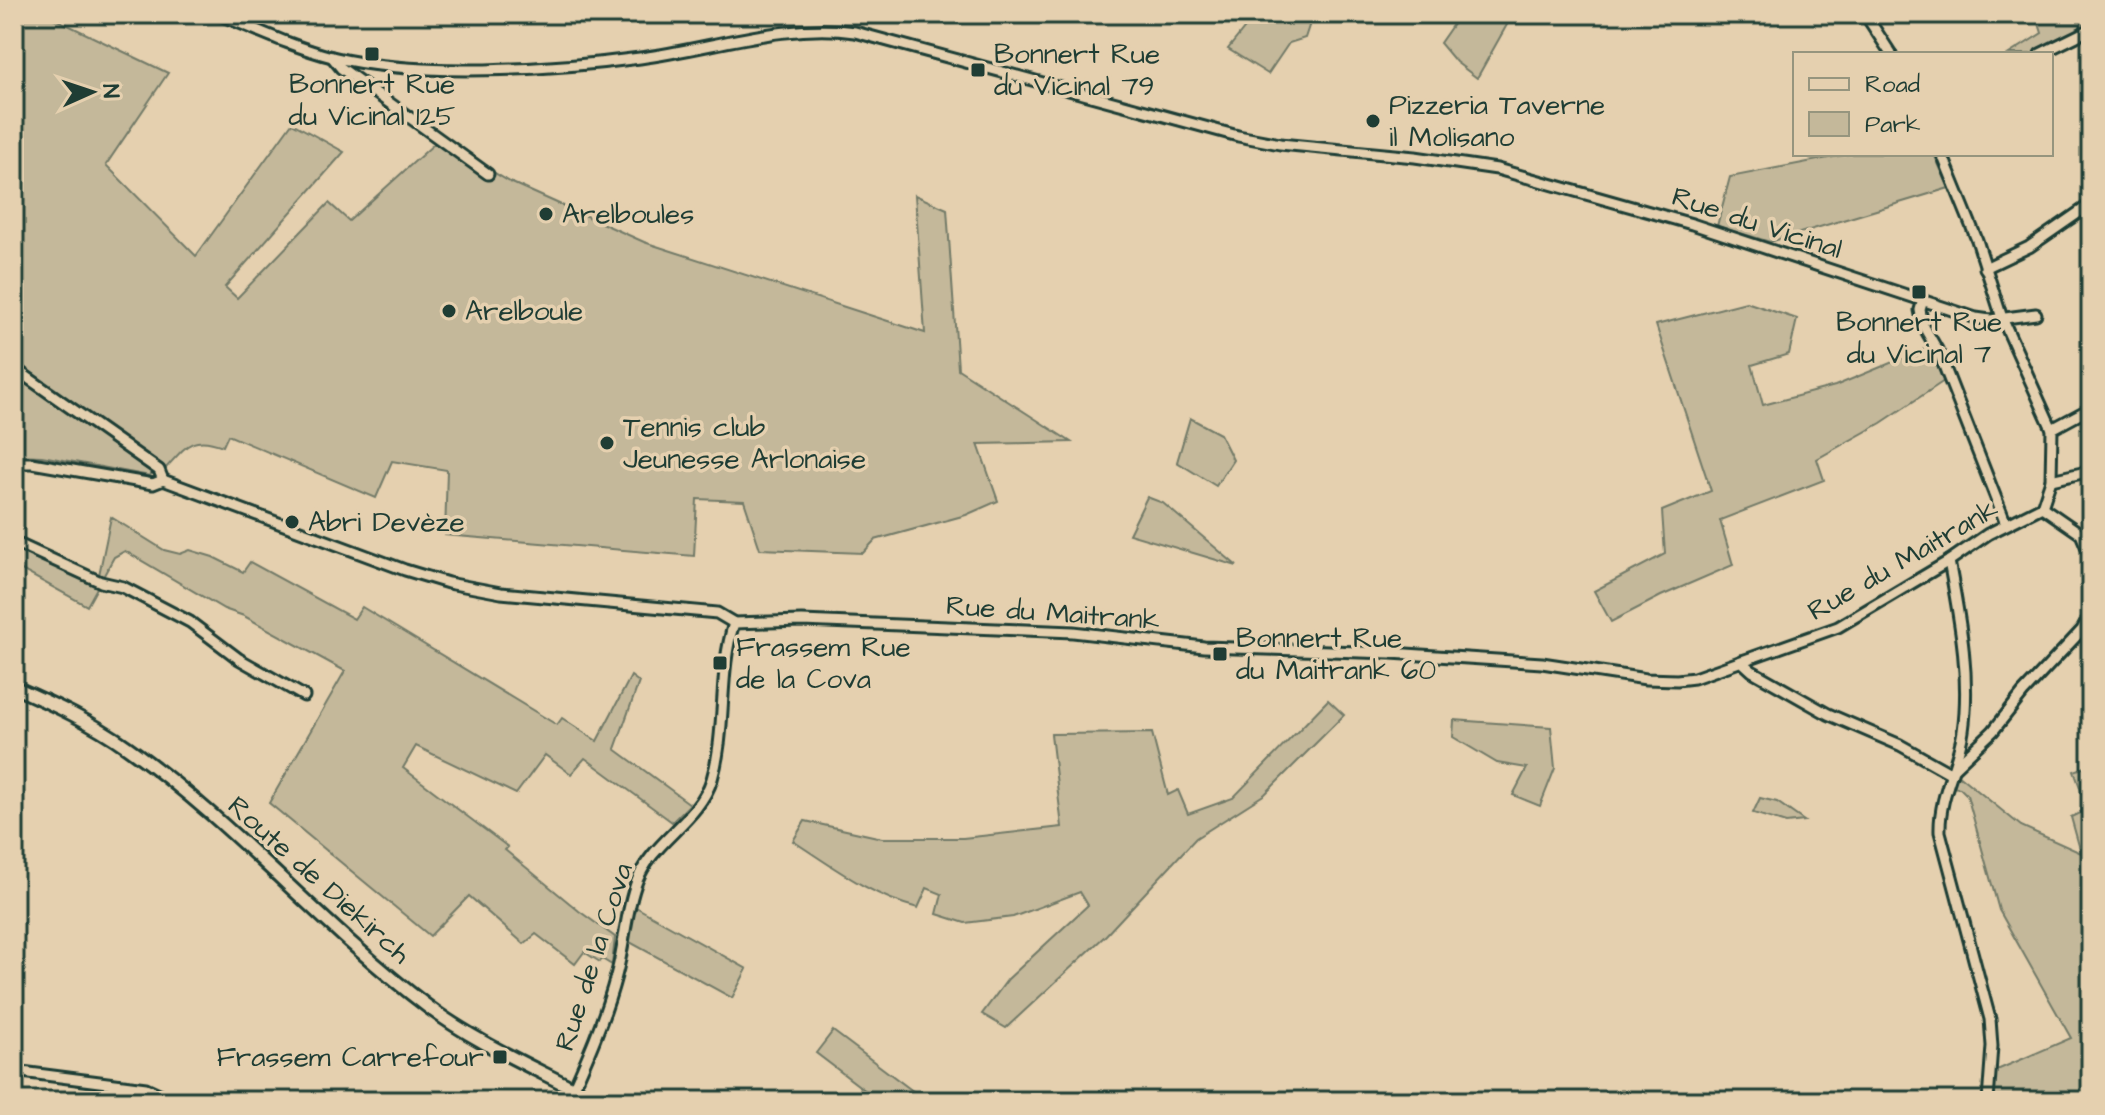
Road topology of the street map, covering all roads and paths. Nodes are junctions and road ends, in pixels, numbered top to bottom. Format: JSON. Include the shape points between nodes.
{"nodes":[{"id":1,"x":218,"y":14,"type":"edge"},
{"id":2,"x":1865,"y":14,"type":"edge"},
{"id":3,"x":2091,"y":29,"type":"edge"},
{"id":4,"x":1890,"y":52,"type":"edge"},
{"id":5,"x":2044,"y":52,"type":"edge"},
{"id":6,"x":332,"y":57,"type":"junction"},
{"id":7,"x":1943,"y":156,"type":"edge"},
{"id":8,"x":488,"y":174,"type":"dead end"},
{"id":9,"x":2091,"y":204,"type":"edge"},
{"id":10,"x":1985,"y":268,"type":"junction"},
{"id":11,"x":1923,"y":300,"type":"junction"},
{"id":12,"x":2036,"y":314,"type":"dead end"},
{"id":13,"x":2002,"y":318,"type":"junction"},
{"id":14,"x":14,"y":368,"type":"edge"},
{"id":15,"x":2091,"y":408,"type":"edge"},
{"id":16,"x":2052,"y":429,"type":"junction"},
{"id":17,"x":15,"y":464,"type":"edge"},
{"id":18,"x":2091,"y":471,"type":"edge"},
{"id":19,"x":163,"y":480,"type":"junction"},
{"id":20,"x":2051,"y":480,"type":"junction"},
{"id":21,"x":2042,"y":507,"type":"junction"},
{"id":22,"x":2006,"y":524,"type":"junction"},
{"id":23,"x":2086,"y":534,"type":"edge"},
{"id":24,"x":14,"y":542,"type":"edge"},
{"id":25,"x":2091,"y":557,"type":"edge"},
{"id":26,"x":1949,"y":561,"type":"junction"},
{"id":27,"x":2091,"y":613,"type":"edge"},
{"id":28,"x":734,"y":623,"type":"junction"},
{"id":29,"x":1741,"y":661,"type":"junction"},
{"id":30,"x":14,"y":687,"type":"edge"},
{"id":31,"x":304,"y":696,"type":"dead end"},
{"id":32,"x":1950,"y":773,"type":"junction"},
{"id":33,"x":14,"y":1071,"type":"edge"},
{"id":34,"x":573,"y":1088,"type":"junction"},
{"id":35,"x":174,"y":1101,"type":"edge"},
{"id":36,"x":568,"y":1101,"type":"edge"},
{"id":37,"x":597,"y":1101,"type":"edge"},
{"id":38,"x":1988,"y":1101,"type":"edge"}],
"edges":[{"from":1,"to":6,"type":"street"},
{"from":2,"to":4,"type":"street"},
{"from":3,"to":5,"type":"street"},
{"from":6,"to":8,"type":"street"},
{"from":6,"to":11,"type":"street","name":"Rue du Vicinal","via":[[441,69],[551,67],[641,58],[795,31],[843,30],[1238,136],[1497,169],[1692,224]]},
{"from":7,"to":10,"type":"street"},
{"from":9,"to":10,"type":"street","via":[[2029,247]]},
{"from":10,"to":13,"type":"street"},
{"from":11,"to":13,"type":"street","name":"Rue du Vicinal","via":[[1983,320]]},
{"from":11,"to":22,"type":"street","via":[[1923,325]]},
{"from":12,"to":13,"type":"street","name":"Rue du Vicinal"},
{"from":13,"to":16,"type":"street"},
{"from":14,"to":19,"type":"street","via":[[159,470]]},
{"from":15,"to":16,"type":"street"},
{"from":16,"to":20,"type":"street","name":"Rue du Maitrank"},
{"from":17,"to":19,"type":"street","name":"Rue du Maitrank","via":[[153,484]]},
{"from":18,"to":20,"type":"street"},
{"from":19,"to":28,"type":"street","name":"Rue du Maitrank","via":[[448,583],[501,593],[717,613]]},
{"from":20,"to":21,"type":"street","name":"Rue du Maitrank"},
{"from":21,"to":22,"type":"street","name":"Rue du Maitrank"},
{"from":21,"to":23,"type":"street"},
{"from":22,"to":26,"type":"street","name":"Rue du Maitrank"},
{"from":23,"to":25,"type":"street"},
{"from":24,"to":31,"type":"street","via":[[123,587],[190,622],[239,659]]},
{"from":26,"to":29,"type":"street","name":"Rue du Maitrank","via":[[1838,627]]},
{"from":26,"to":32,"type":"street","via":[[1966,691],[1962,736]]},
{"from":27,"to":32,"type":"street","via":[[1993,731]]},
{"from":28,"to":29,"type":"street","name":"Rue du Maitrank","via":[[1073,632],[1204,647],[1542,663],[1665,681],[1694,678]]},
{"from":28,"to":34,"type":"street","name":"Rue de la Cova","via":[[708,791],[655,851],[636,882],[617,975]]},
{"from":29,"to":32,"type":"street","via":[[1828,714]]},
{"from":30,"to":34,"type":"main road","name":"Route de Diekirch","via":[[128,748],[430,1008]]},
{"from":32,"to":38,"type":"street","via":[[1940,832],[1990,1019]]},
{"from":33,"to":35,"type":"street","via":[[146,1088]]},
{"from":34,"to":36,"type":"street","name":"Rue de la Cova"},
{"from":34,"to":37,"type":"main road","name":"Route de Diekirch"}]}
